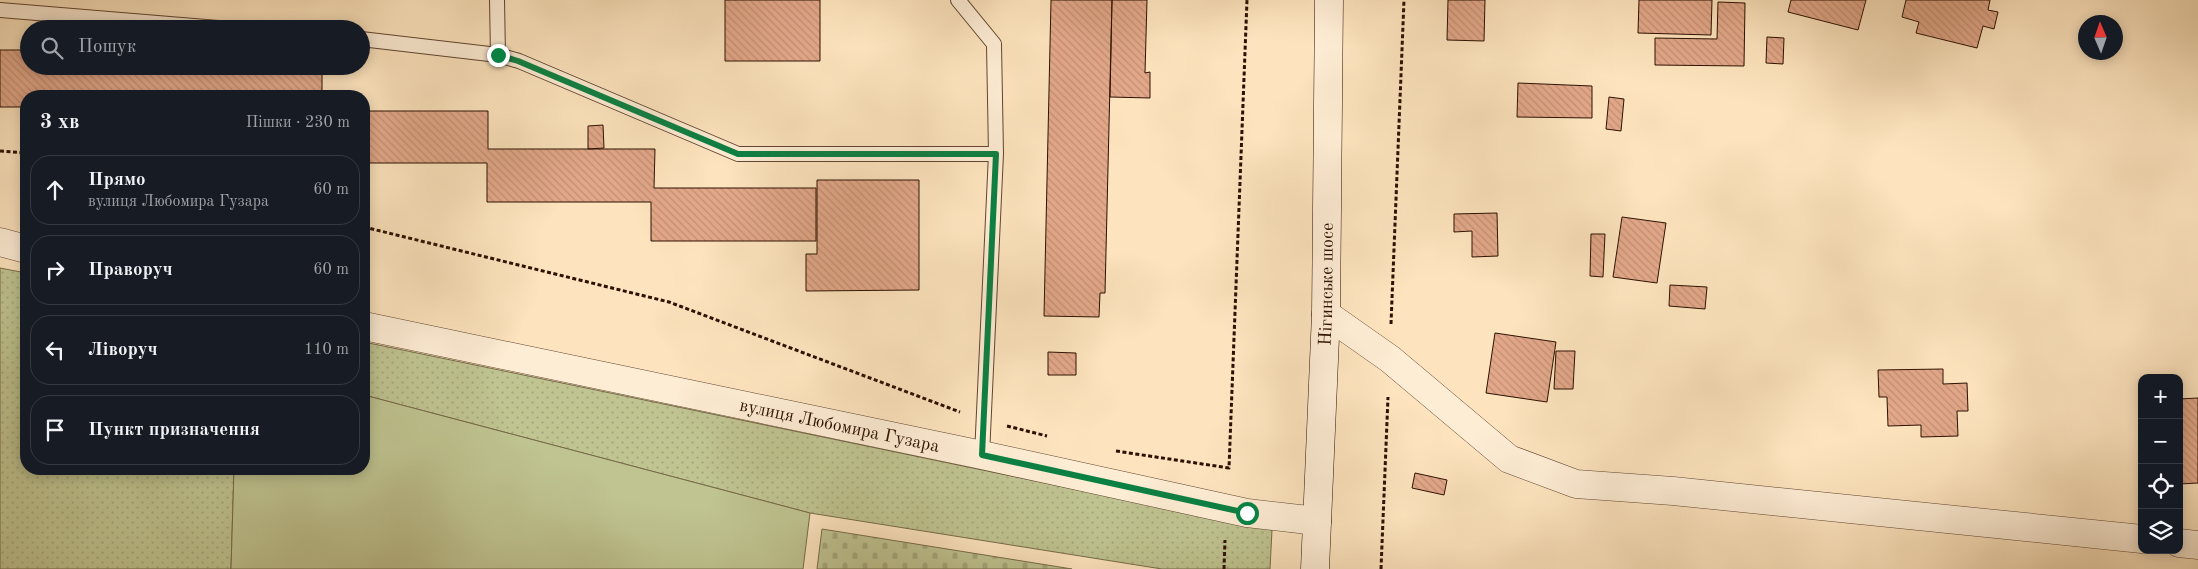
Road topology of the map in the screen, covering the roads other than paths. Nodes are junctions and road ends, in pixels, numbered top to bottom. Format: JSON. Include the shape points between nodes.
{"nodes":[{"id":1,"x":497,"y":0,"type":"edge"},
{"id":2,"x":958,"y":0,"type":"edge"},
{"id":3,"x":1329,"y":0,"type":"edge"},
{"id":4,"x":0,"y":10,"type":"edge"},
{"id":5,"x":121,"y":20,"type":"edge"},
{"id":6,"x":370,"y":40,"type":"edge"},
{"id":7,"x":498,"y":55,"type":"junction"},
{"id":8,"x":996,"y":154,"type":"junction"},
{"id":9,"x":0,"y":242,"type":"edge"},
{"id":10,"x":20,"y":247,"type":"edge"},
{"id":11,"x":1326,"y":314,"type":"junction"},
{"id":12,"x":370,"y":327,"type":"edge"},
{"id":13,"x":982,"y":455,"type":"junction"},
{"id":14,"x":1317,"y":521,"type":"junction"},
{"id":15,"x":2138,"y":539,"type":"edge"},
{"id":16,"x":2183,"y":543,"type":"edge"},
{"id":17,"x":2198,"y":545,"type":"edge"},
{"id":18,"x":1315,"y":569,"type":"edge"}],
"edges":[{"from":1,"to":7,"type":"lane"},
{"from":2,"to":8,"type":"lane","via":[[994,44]]},
{"from":3,"to":11,"type":"street","name":"Нігинське шосе"},
{"from":4,"to":5,"type":"lane"},
{"from":6,"to":7,"type":"lane"},
{"from":7,"to":8,"type":"lane","via":[[738,154]]},
{"from":8,"to":13,"type":"lane"},
{"from":9,"to":10,"type":"street"},
{"from":11,"to":14,"type":"street","name":"Нігинське шосе"},
{"from":11,"to":15,"type":"street","via":[[1390,359],[1509,460],[1576,484]]},
{"from":12,"to":13,"type":"street","name":"вулиця Любомира Гузара"},
{"from":13,"to":14,"type":"street","name":"вулиця Любомира Гузара","via":[[1247,513]]},
{"from":14,"to":18,"type":"street","name":"Нігинське шосе"},
{"from":16,"to":17,"type":"street"}]}
